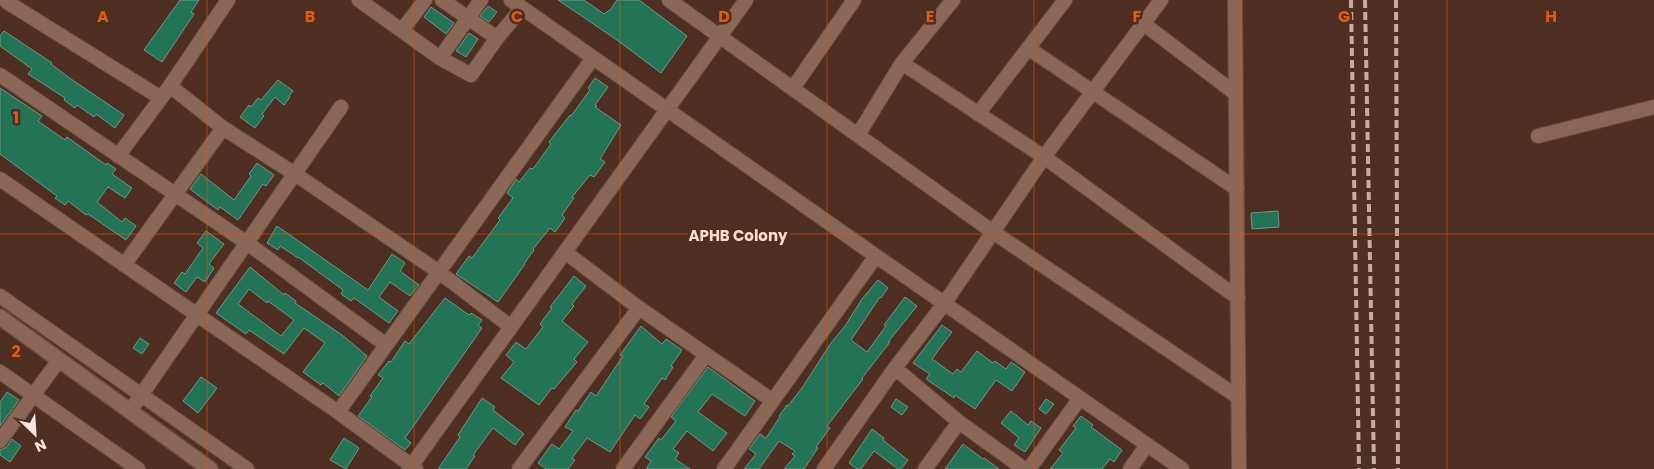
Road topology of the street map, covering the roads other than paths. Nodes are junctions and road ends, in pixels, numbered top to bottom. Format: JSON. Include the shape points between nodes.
{"nodes":[{"id":1,"x":228,"y":0,"type":"edge"},
{"id":2,"x":360,"y":0,"type":"edge"},
{"id":3,"x":425,"y":0,"type":"edge"},
{"id":4,"x":442,"y":0,"type":"edge"},
{"id":5,"x":481,"y":0,"type":"edge"},
{"id":6,"x":669,"y":0,"type":"edge"},
{"id":7,"x":746,"y":0,"type":"edge"},
{"id":8,"x":854,"y":0,"type":"edge"},
{"id":9,"x":953,"y":0,"type":"edge"},
{"id":10,"x":1065,"y":0,"type":"edge"},
{"id":11,"x":1161,"y":0,"type":"edge"},
{"id":12,"x":1236,"y":0,"type":"edge"},
{"id":13,"x":5,"y":4,"type":"edge"},
{"id":14,"x":517,"y":4,"type":"edge"},
{"id":15,"x":469,"y":19,"type":"junction"},
{"id":16,"x":1144,"y":24,"type":"junction"},
{"id":17,"x":402,"y":30,"type":"junction"},
{"id":18,"x":720,"y":36,"type":"junction"},
{"id":19,"x":497,"y":38,"type":"junction"},
{"id":20,"x":1028,"y":48,"type":"junction"},
{"id":21,"x":440,"y":58,"type":"junction"},
{"id":22,"x":593,"y":58,"type":"junction"},
{"id":23,"x":902,"y":64,"type":"junction"},
{"id":24,"x":0,"y":74,"type":"edge"},
{"id":25,"x":170,"y":86,"type":"junction"},
{"id":26,"x":793,"y":88,"type":"junction"},
{"id":27,"x":1092,"y":92,"type":"junction"},
{"id":28,"x":1236,"y":94,"type":"junction"},
{"id":29,"x":161,"y":98,"type":"junction"},
{"id":30,"x":341,"y":107,"type":"dead end"},
{"id":31,"x":1654,"y":107,"type":"edge"},
{"id":32,"x":667,"y":110,"type":"junction"},
{"id":33,"x":978,"y":114,"type":"junction"},
{"id":34,"x":223,"y":128,"type":"junction"},
{"id":35,"x":858,"y":135,"type":"junction"},
{"id":36,"x":1538,"y":136,"type":"dead end"},
{"id":37,"x":118,"y":156,"type":"junction"},
{"id":38,"x":1044,"y":157,"type":"junction"},
{"id":39,"x":295,"y":174,"type":"junction"},
{"id":40,"x":0,"y":179,"type":"edge"},
{"id":41,"x":1237,"y":189,"type":"junction"},
{"id":42,"x":175,"y":194,"type":"junction"},
{"id":43,"x":993,"y":232,"type":"junction"},
{"id":44,"x":247,"y":243,"type":"junction"},
{"id":45,"x":565,"y":252,"type":"junction"},
{"id":46,"x":876,"y":256,"type":"junction"},
{"id":47,"x":124,"y":265,"type":"junction"},
{"id":48,"x":439,"y":272,"type":"junction"},
{"id":49,"x":0,"y":296,"type":"edge"},
{"id":50,"x":1238,"y":298,"type":"junction"},
{"id":51,"x":944,"y":304,"type":"junction"},
{"id":52,"x":639,"y":308,"type":"junction"},
{"id":53,"x":197,"y":315,"type":"junction"},
{"id":54,"x":0,"y":317,"type":"edge"},
{"id":55,"x":511,"y":327,"type":"junction"},
{"id":56,"x":386,"y":345,"type":"junction"},
{"id":57,"x":706,"y":355,"type":"junction"},
{"id":58,"x":59,"y":360,"type":"junction"},
{"id":59,"x":894,"y":368,"type":"junction"},
{"id":60,"x":0,"y":372,"type":"edge"},
{"id":61,"x":33,"y":395,"type":"junction"},
{"id":62,"x":141,"y":396,"type":"junction"},
{"id":63,"x":1238,"y":397,"type":"junction"},
{"id":64,"x":1080,"y":398,"type":"junction"},
{"id":65,"x":773,"y":401,"type":"junction"},
{"id":66,"x":130,"y":411,"type":"junction"},
{"id":67,"x":338,"y":412,"type":"junction"},
{"id":68,"x":959,"y":422,"type":"junction"},
{"id":69,"x":0,"y":441,"type":"edge"},
{"id":70,"x":1147,"y":445,"type":"junction"},
{"id":71,"x":412,"y":468,"type":"edge"},
{"id":72,"x":138,"y":469,"type":"edge"},
{"id":73,"x":210,"y":469,"type":"edge"},
{"id":74,"x":247,"y":469,"type":"edge"},
{"id":75,"x":518,"y":469,"type":"edge"},
{"id":76,"x":623,"y":469,"type":"edge"},
{"id":77,"x":724,"y":469,"type":"edge"},
{"id":78,"x":824,"y":469,"type":"edge"},
{"id":79,"x":925,"y":469,"type":"edge"},
{"id":80,"x":1024,"y":469,"type":"edge"},
{"id":81,"x":1029,"y":469,"type":"edge"},
{"id":82,"x":1130,"y":469,"type":"edge"},
{"id":83,"x":1182,"y":469,"type":"edge"},
{"id":84,"x":1239,"y":469,"type":"edge"}],
"edges":[{"from":1,"to":25,"type":"street"},
{"from":2,"to":17,"type":"street"},
{"from":3,"to":17,"type":"street"},
{"from":4,"to":15,"type":"street"},
{"from":5,"to":15,"type":"street"},
{"from":6,"to":18,"type":"street"},
{"from":7,"to":18,"type":"street"},
{"from":8,"to":26,"type":"street"},
{"from":9,"to":23,"type":"street"},
{"from":10,"to":20,"type":"street"},
{"from":11,"to":16,"type":"street"},
{"from":12,"to":28,"type":"street"},
{"from":13,"to":29,"type":"street"},
{"from":14,"to":19,"type":"street"},
{"from":14,"to":22,"type":"street"},
{"from":15,"to":19,"type":"street"},
{"from":15,"to":21,"type":"street"},
{"from":16,"to":27,"type":"street"},
{"from":16,"to":28,"type":"street"},
{"from":17,"to":21,"type":"street"},
{"from":18,"to":26,"type":"street"},
{"from":18,"to":32,"type":"street"},
{"from":19,"to":21,"type":"street","via":[[472,74]]},
{"from":20,"to":27,"type":"street"},
{"from":20,"to":33,"type":"street"},
{"from":22,"to":32,"type":"street"},
{"from":22,"to":48,"type":"street"},
{"from":23,"to":33,"type":"street"},
{"from":23,"to":35,"type":"street"},
{"from":24,"to":37,"type":"street"},
{"from":25,"to":29,"type":"street"},
{"from":25,"to":34,"type":"street"},
{"from":26,"to":35,"type":"street"},
{"from":27,"to":38,"type":"street"},
{"from":27,"to":41,"type":"street"},
{"from":28,"to":41,"type":"street"},
{"from":29,"to":37,"type":"street"},
{"from":30,"to":39,"type":"street"},
{"from":31,"to":36,"type":"street"},
{"from":32,"to":45,"type":"street"},
{"from":32,"to":46,"type":"street"},
{"from":33,"to":38,"type":"street"},
{"from":34,"to":39,"type":"street"},
{"from":34,"to":42,"type":"street"},
{"from":35,"to":43,"type":"street"},
{"from":37,"to":42,"type":"street"},
{"from":38,"to":43,"type":"street"},
{"from":38,"to":50,"type":"street"},
{"from":39,"to":44,"type":"street"},
{"from":39,"to":48,"type":"street"},
{"from":40,"to":47,"type":"street"},
{"from":41,"to":50,"type":"street"},
{"from":42,"to":44,"type":"street"},
{"from":42,"to":47,"type":"street"},
{"from":43,"to":51,"type":"street"},
{"from":43,"to":63,"type":"street"},
{"from":44,"to":53,"type":"street"},
{"from":44,"to":56,"type":"street"},
{"from":45,"to":52,"type":"street"},
{"from":45,"to":55,"type":"street"},
{"from":46,"to":51,"type":"street"},
{"from":46,"to":65,"type":"street"},
{"from":47,"to":53,"type":"street"},
{"from":48,"to":55,"type":"street"},
{"from":48,"to":56,"type":"street"},
{"from":49,"to":62,"type":"street"},
{"from":50,"to":63,"type":"street"},
{"from":51,"to":59,"type":"street"},
{"from":51,"to":64,"type":"street"},
{"from":52,"to":57,"type":"street"},
{"from":52,"to":75,"type":"street"},
{"from":53,"to":62,"type":"street"},
{"from":53,"to":67,"type":"street"},
{"from":54,"to":58,"type":"street"},
{"from":55,"to":71,"type":"street"},
{"from":56,"to":67,"type":"street"},
{"from":57,"to":65,"type":"street"},
{"from":57,"to":76,"type":"street"},
{"from":58,"to":61,"type":"street"},
{"from":58,"to":66,"type":"street"},
{"from":59,"to":68,"type":"street"},
{"from":59,"to":78,"type":"street"},
{"from":60,"to":61,"type":"street"},
{"from":61,"to":69,"type":"street"},
{"from":61,"to":72,"type":"street"},
{"from":62,"to":66,"type":"street"},
{"from":62,"to":74,"type":"street"},
{"from":63,"to":84,"type":"street"},
{"from":64,"to":70,"type":"street"},
{"from":64,"to":81,"type":"street"},
{"from":65,"to":77,"type":"street"},
{"from":66,"to":73,"type":"street"},
{"from":67,"to":71,"type":"street"},
{"from":68,"to":79,"type":"street"},
{"from":68,"to":80,"type":"street"},
{"from":70,"to":82,"type":"street"},
{"from":70,"to":83,"type":"street"}]}
